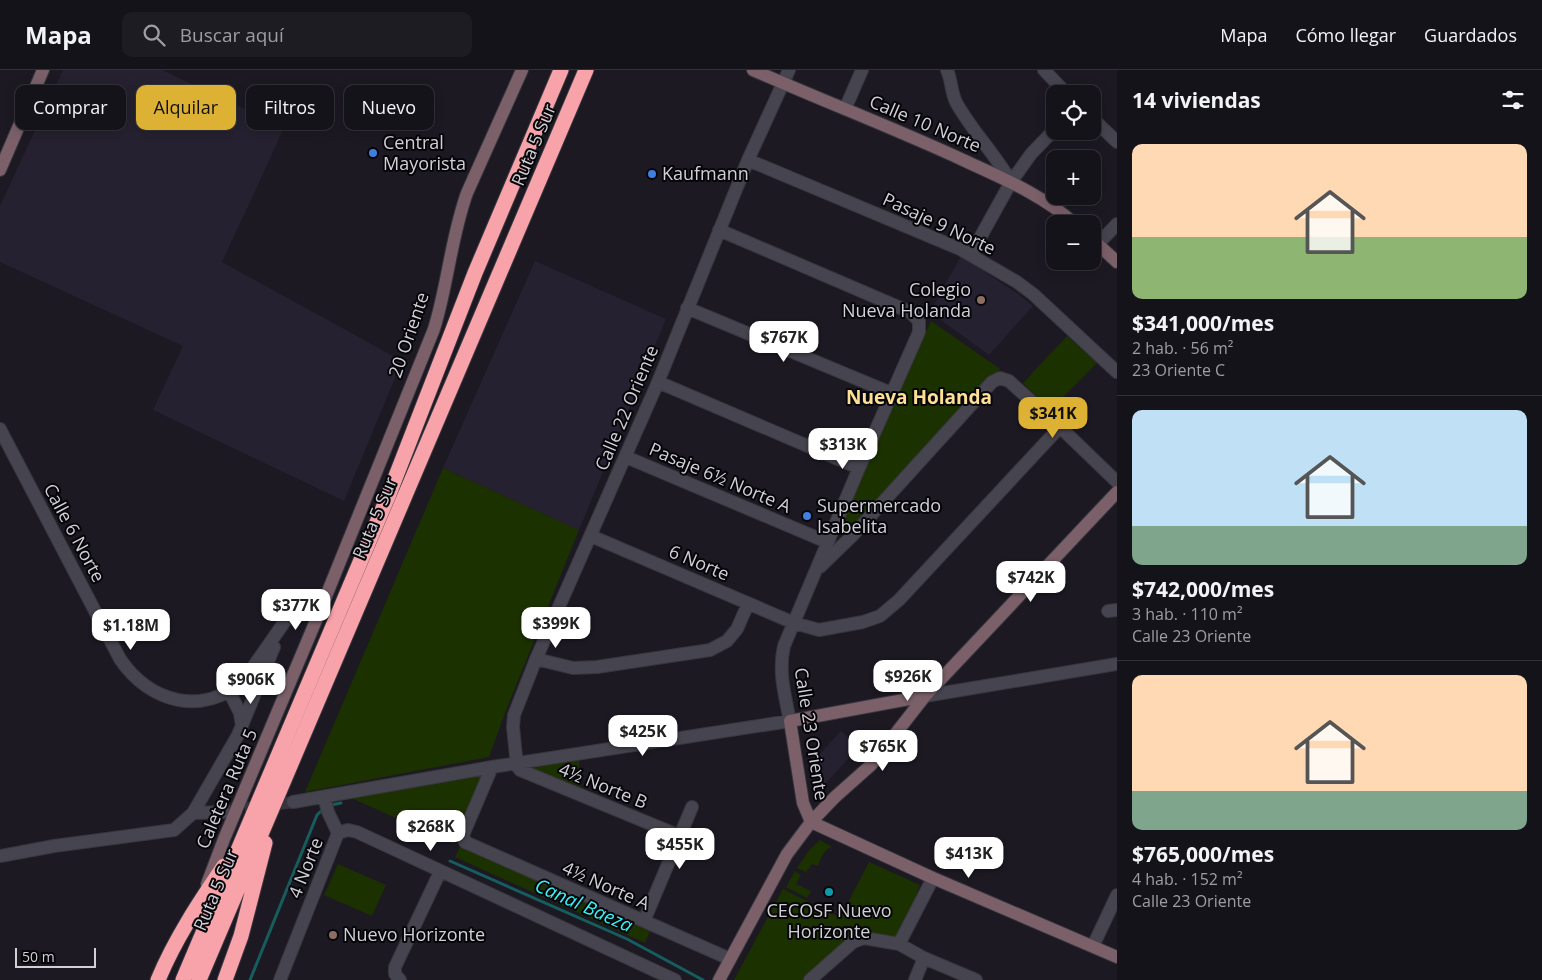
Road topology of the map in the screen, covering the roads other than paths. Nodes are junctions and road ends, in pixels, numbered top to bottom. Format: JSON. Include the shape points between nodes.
{"nodes":[{"id":1,"x":43,"y":70,"type":"edge"},
{"id":2,"x":522,"y":70,"type":"edge"},
{"id":3,"x":561,"y":70,"type":"edge"},
{"id":4,"x":586,"y":70,"type":"edge"},
{"id":5,"x":753,"y":70,"type":"edge"},
{"id":6,"x":789,"y":70,"type":"edge"},
{"id":7,"x":862,"y":70,"type":"edge"},
{"id":8,"x":947,"y":70,"type":"edge"},
{"id":9,"x":1044,"y":70,"type":"edge"},
{"id":10,"x":783,"y":83,"type":"junction"},
{"id":11,"x":1058,"y":85,"type":"edge"},
{"id":12,"x":845,"y":109,"type":"junction"},
{"id":13,"x":1101,"y":127,"type":"edge"},
{"id":14,"x":1046,"y":138,"type":"edge"},
{"id":15,"x":1117,"y":142,"type":"edge"},
{"id":16,"x":748,"y":160,"type":"junction"},
{"id":17,"x":0,"y":170,"type":"edge"},
{"id":18,"x":1011,"y":182,"type":"junction"},
{"id":19,"x":1064,"y":215,"type":"edge"},
{"id":20,"x":1117,"y":224,"type":"edge"},
{"id":21,"x":719,"y":230,"type":"junction"},
{"id":22,"x":1101,"y":238,"type":"edge"},
{"id":23,"x":1101,"y":247,"type":"edge"},
{"id":24,"x":971,"y":254,"type":"junction"},
{"id":25,"x":1117,"y":262,"type":"edge"},
{"id":26,"x":687,"y":308,"type":"junction"},
{"id":27,"x":1117,"y":372,"type":"edge"},
{"id":28,"x":658,"y":382,"type":"junction"},
{"id":29,"x":891,"y":393,"type":"junction"},
{"id":30,"x":1060,"y":427,"type":"junction"},
{"id":31,"x":0,"y":429,"type":"edge"},
{"id":32,"x":626,"y":457,"type":"junction"},
{"id":33,"x":859,"y":468,"type":"junction"},
{"id":34,"x":1117,"y":482,"type":"edge"},
{"id":35,"x":1117,"y":492,"type":"edge"},
{"id":36,"x":591,"y":536,"type":"junction"},
{"id":37,"x":827,"y":542,"type":"junction"},
{"id":38,"x":816,"y":571,"type":"junction"},
{"id":39,"x":748,"y":604,"type":"junction"},
{"id":40,"x":320,"y":611,"type":"junction"},
{"id":41,"x":794,"y":623,"type":"junction"},
{"id":42,"x":283,"y":624,"type":"junction"},
{"id":43,"x":536,"y":659,"type":"junction"},
{"id":44,"x":1117,"y":664,"type":"edge"},
{"id":45,"x":229,"y":692,"type":"junction"},
{"id":46,"x":925,"y":696,"type":"junction"},
{"id":47,"x":886,"y":704,"type":"junction"},
{"id":48,"x":790,"y":721,"type":"junction"},
{"id":49,"x":902,"y":724,"type":"junction"},
{"id":50,"x":242,"y":726,"type":"junction"},
{"id":51,"x":516,"y":763,"type":"junction"},
{"id":52,"x":492,"y":767,"type":"junction"},
{"id":53,"x":282,"y":784,"type":"junction"},
{"id":54,"x":294,"y":802,"type":"tunnel mouth"},
{"id":55,"x":326,"y":804,"type":"junction"},
{"id":56,"x":692,"y":807,"type":"dead end"},
{"id":57,"x":224,"y":812,"type":"tunnel mouth"},
{"id":58,"x":193,"y":814,"type":"junction"},
{"id":59,"x":811,"y":822,"type":"junction"},
{"id":60,"x":248,"y":826,"type":"junction"},
{"id":61,"x":338,"y":833,"type":"junction"},
{"id":62,"x":680,"y":836,"type":"junction"},
{"id":63,"x":0,"y":856,"type":"edge"},
{"id":64,"x":440,"y":872,"type":"junction"},
{"id":65,"x":933,"y":878,"type":"junction"},
{"id":66,"x":1117,"y":895,"type":"edge"},
{"id":67,"x":202,"y":897,"type":"junction"},
{"id":68,"x":644,"y":921,"type":"junction"},
{"id":69,"x":899,"y":944,"type":"junction"},
{"id":70,"x":1093,"y":946,"type":"junction"},
{"id":71,"x":1117,"y":957,"type":"edge"},
{"id":72,"x":924,"y":958,"type":"junction"},
{"id":73,"x":730,"y":959,"type":"junction"},
{"id":74,"x":720,"y":978,"type":"edge"},
{"id":75,"x":158,"y":980,"type":"edge"},
{"id":76,"x":183,"y":980,"type":"edge"},
{"id":77,"x":198,"y":980,"type":"edge"},
{"id":78,"x":225,"y":980,"type":"edge"},
{"id":79,"x":280,"y":980,"type":"edge"},
{"id":80,"x":400,"y":980,"type":"edge"},
{"id":81,"x":675,"y":980,"type":"edge"},
{"id":82,"x":810,"y":980,"type":"edge"},
{"id":83,"x":916,"y":980,"type":"edge"},
{"id":84,"x":974,"y":980,"type":"edge"}],
"edges":[{"from":1,"to":17,"type":"street"},
{"from":2,"to":40,"type":"street","name":"20 Oriente","via":[[467,193],[434,329]]},
{"from":3,"to":60,"type":"highway","name":"Ruta 5 Sur","via":[[475,274],[390,494]]},
{"from":4,"to":53,"type":"highway","name":"Ruta 5 Sur"},
{"from":5,"to":10,"type":"street","name":"Calle 10 Norte"},
{"from":6,"to":10,"type":"street","name":"Calle 22 Oriente"},
{"from":7,"to":12,"type":"street"},
{"from":8,"to":18,"type":"street","via":[[955,101]]},
{"from":9,"to":11,"type":"street"},
{"from":10,"to":12,"type":"street","name":"Calle 10 Norte"},
{"from":10,"to":16,"type":"street","name":"Calle 22 Oriente"},
{"from":12,"to":18,"type":"street","name":"Calle 10 Norte"},
{"from":13,"to":15,"type":"street"},
{"from":14,"to":18,"type":"street"},
{"from":16,"to":21,"type":"street","name":"Calle 22 Oriente"},
{"from":16,"to":24,"type":"street","name":"Pasaje 9 Norte"},
{"from":18,"to":19,"type":"street","name":"Calle 10 Norte"},
{"from":18,"to":24,"type":"street"},
{"from":20,"to":22,"type":"street"},
{"from":21,"to":26,"type":"street","name":"Calle 22 Oriente"},
{"from":21,"to":29,"type":"street","name":"Calle 23 Oriente","via":[[910,312],[919,321],[919,332]]},
{"from":23,"to":25,"type":"street"},
{"from":24,"to":27,"type":"street","name":"Pasaje 9 Norte","via":[[1033,294]]},
{"from":26,"to":28,"type":"street","name":"Calle 22 Oriente"},
{"from":26,"to":29,"type":"street"},
{"from":28,"to":32,"type":"street","name":"Calle 22 Oriente"},
{"from":28,"to":33,"type":"street"},
{"from":29,"to":33,"type":"street","name":"Calle 23 Oriente"},
{"from":30,"to":34,"type":"street"},
{"from":30,"to":38,"type":"street","via":[[1009,381],[1000,378],[992,382]]},
{"from":30,"to":41,"type":"street","name":"6 Norte","via":[[899,600],[880,616],[819,630]]},
{"from":31,"to":45,"type":"street","name":"Calle 6 Norte","via":[[129,672],[140,683],[169,698],[212,698]]},
{"from":32,"to":36,"type":"street","name":"Calle 22 Oriente"},
{"from":32,"to":37,"type":"street","name":"Pasaje 6½ Norte A"},
{"from":33,"to":37,"type":"street","name":"Calle 23 Oriente"},
{"from":35,"to":46,"type":"street","name":"Calle 23 Oriente"},
{"from":36,"to":39,"type":"street","name":"6 Norte"},
{"from":36,"to":43,"type":"street","name":"Calle 22 Oriente"},
{"from":37,"to":38,"type":"street","name":"Calle 23 Oriente"},
{"from":38,"to":41,"type":"street","name":"Calle 23 Oriente"},
{"from":39,"to":41,"type":"street","name":"6 Norte"},
{"from":39,"to":43,"type":"street","via":[[737,629],[727,641],[710,650],[597,667],[573,668]]},
{"from":40,"to":42,"type":"street","name":"Calle 6 Norte","via":[[299,601]]},
{"from":40,"to":67,"type":"street","name":"Caletera Ruta 5"},
{"from":41,"to":48,"type":"street","name":"Calle 23 Oriente","via":[[784,646],[781,667]]},
{"from":42,"to":45,"type":"street","name":"Calle 6 Norte","via":[[244,680]]},
{"from":42,"to":50,"type":"street"},
{"from":43,"to":51,"type":"street","name":"Calle 22 Oriente","via":[[513,721]]},
{"from":44,"to":46,"type":"street"},
{"from":45,"to":50,"type":"street","via":[[240,713]]},
{"from":46,"to":47,"type":"street"},
{"from":46,"to":49,"type":"street","name":"Calle 23 Oriente"},
{"from":47,"to":48,"type":"street"},
{"from":47,"to":49,"type":"street","via":[[898,712]]},
{"from":48,"to":51,"type":"street"},
{"from":48,"to":59,"type":"street","name":"Calle 23 Oriente","via":[[806,813]]},
{"from":49,"to":59,"type":"street","name":"Calle 23 Oriente","via":[[871,765]]},
{"from":50,"to":58,"type":"street"},
{"from":51,"to":52,"type":"street"},
{"from":51,"to":62,"type":"street","name":"4½ Norte B","via":[[523,772]]},
{"from":52,"to":55,"type":"street"},
{"from":52,"to":68,"type":"street","name":"4½ Norte A","via":[[463,835],[464,840]]},
{"from":53,"to":77,"type":"highway","name":"Ruta 5 Sur"},
{"from":53,"to":78,"type":"highway","via":[[241,936]]},
{"from":54,"to":55,"type":"street"},
{"from":55,"to":61,"type":"street"},
{"from":56,"to":62,"type":"street"},
{"from":57,"to":58,"type":"street"},
{"from":58,"to":63,"type":"street","via":[[174,830]]},
{"from":59,"to":65,"type":"street"},
{"from":59,"to":73,"type":"street","name":"Calle 23 Oriente","via":[[783,861]]},
{"from":60,"to":67,"type":"highway"},
{"from":60,"to":76,"type":"highway","name":"Ruta 5 Sur"},
{"from":61,"to":64,"type":"street","name":"4 Norte","via":[[357,832]]},
{"from":61,"to":79,"type":"street","name":"4 Norte"},
{"from":62,"to":68,"type":"street"},
{"from":64,"to":80,"type":"street","via":[[395,966],[395,974]]},
{"from":64,"to":81,"type":"street","name":"4 Norte"},
{"from":65,"to":69,"type":"street"},
{"from":65,"to":70,"type":"street"},
{"from":66,"to":70,"type":"street"},
{"from":67,"to":75,"type":"highway"},
{"from":68,"to":73,"type":"street","name":"4½ Norte A"},
{"from":69,"to":72,"type":"street"},
{"from":69,"to":82,"type":"street","via":[[864,938],[853,942]]},
{"from":70,"to":71,"type":"street"},
{"from":72,"to":83,"type":"street"},
{"from":72,"to":84,"type":"street"},
{"from":73,"to":74,"type":"street","name":"Calle 23 Oriente"}]}
